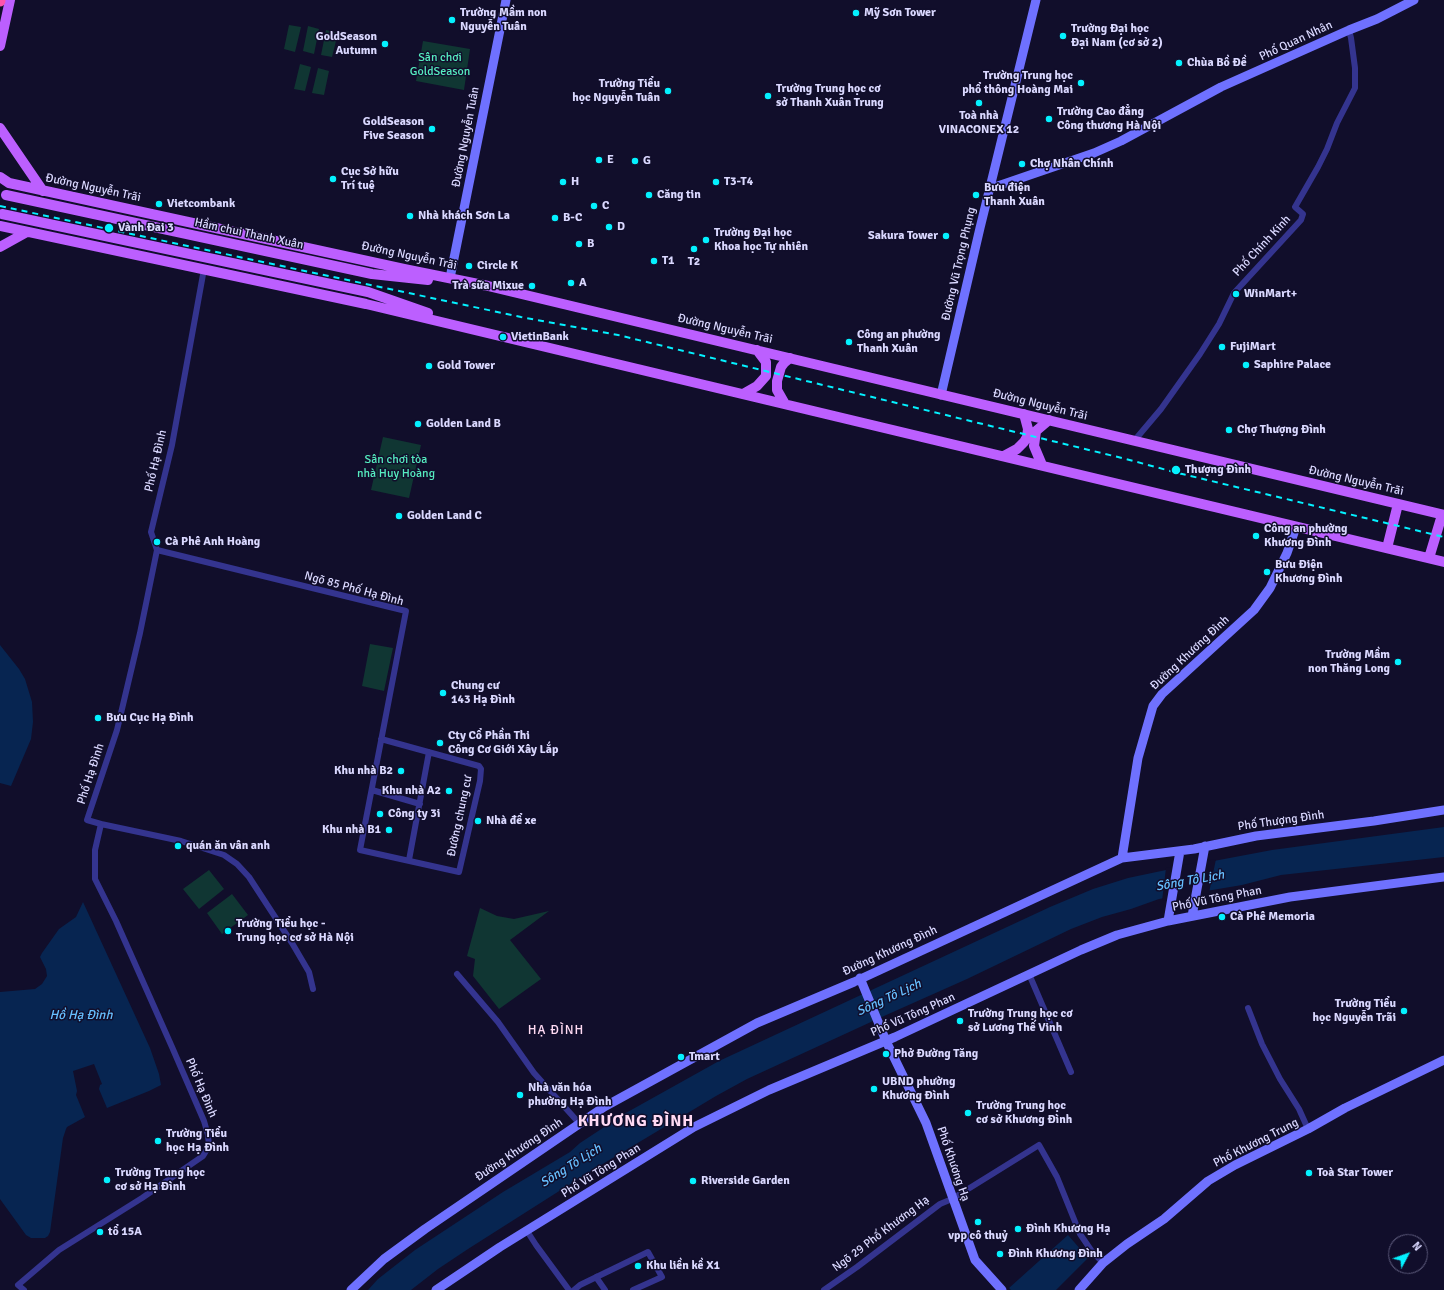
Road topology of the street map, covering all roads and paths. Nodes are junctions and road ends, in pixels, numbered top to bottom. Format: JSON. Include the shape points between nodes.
{"nodes":[{"id":1,"x":10,"y":0,"type":"edge"},
{"id":2,"x":506,"y":0,"type":"edge"},
{"id":3,"x":1036,"y":0,"type":"edge"},
{"id":4,"x":1414,"y":0,"type":"edge"},
{"id":5,"x":1349,"y":30,"type":"junction"},
{"id":6,"x":0,"y":46,"type":"edge"},
{"id":7,"x":0,"y":128,"type":"edge"},
{"id":8,"x":0,"y":177,"type":"edge"},
{"id":9,"x":9,"y":183,"type":"junction"},
{"id":10,"x":990,"y":188,"type":"junction"},
{"id":11,"x":43,"y":191,"type":"junction"},
{"id":12,"x":3,"y":195,"type":"edge"},
{"id":13,"x":2,"y":214,"type":"dead end"},
{"id":14,"x":0,"y":226,"type":"edge"},
{"id":15,"x":27,"y":232,"type":"junction"},
{"id":16,"x":0,"y":247,"type":"edge"},
{"id":17,"x":204,"y":269,"type":"junction"},
{"id":18,"x":450,"y":278,"type":"junction"},
{"id":19,"x":488,"y":286,"type":"junction"},
{"id":20,"x":477,"y":330,"type":"junction"},
{"id":21,"x":757,"y":350,"type":"junction"},
{"id":22,"x":790,"y":358,"type":"junction"},
{"id":23,"x":743,"y":394,"type":"junction"},
{"id":24,"x":941,"y":394,"type":"junction"},
{"id":25,"x":785,"y":404,"type":"junction"},
{"id":26,"x":1024,"y":414,"type":"junction"},
{"id":27,"x":1049,"y":420,"type":"junction"},
{"id":28,"x":1134,"y":441,"type":"junction"},
{"id":29,"x":1004,"y":456,"type":"junction"},
{"id":30,"x":1042,"y":466,"type":"junction"},
{"id":31,"x":1398,"y":504,"type":"junction"},
{"id":32,"x":1443,"y":515,"type":"edge"},
{"id":33,"x":1296,"y":527,"type":"junction"},
{"id":34,"x":1387,"y":548,"type":"junction"},
{"id":35,"x":157,"y":550,"type":"junction"},
{"id":36,"x":1428,"y":558,"type":"junction"},
{"id":37,"x":1444,"y":562,"type":"edge"},
{"id":38,"x":381,"y":739,"type":"junction"},
{"id":39,"x":429,"y":752,"type":"junction"},
{"id":40,"x":372,"y":790,"type":"junction"},
{"id":41,"x":420,"y":804,"type":"junction"},
{"id":42,"x":1444,"y":810,"type":"edge"},
{"id":43,"x":101,"y":824,"type":"junction"},
{"id":44,"x":1205,"y":846,"type":"junction"},
{"id":45,"x":360,"y":850,"type":"joint"},
{"id":46,"x":1179,"y":856,"type":"junction"},
{"id":47,"x":1122,"y":858,"type":"junction"},
{"id":48,"x":409,"y":860,"type":"junction"},
{"id":49,"x":1444,"y":877,"type":"edge"},
{"id":50,"x":1192,"y":916,"type":"junction"},
{"id":51,"x":1168,"y":921,"type":"junction"},
{"id":52,"x":457,"y":974,"type":"dead end"},
{"id":53,"x":1029,"y":974,"type":"junction"},
{"id":54,"x":862,"y":982,"type":"junction"},
{"id":55,"x":313,"y":989,"type":"dead end"},
{"id":56,"x":1248,"y":1008,"type":"dead end"},
{"id":57,"x":886,"y":1041,"type":"junction"},
{"id":58,"x":1444,"y":1060,"type":"edge"},
{"id":59,"x":1071,"y":1072,"type":"dead end"},
{"id":60,"x":578,"y":1123,"type":"junction"},
{"id":61,"x":1308,"y":1129,"type":"junction"},
{"id":62,"x":952,"y":1199,"type":"junction"},
{"id":63,"x":527,"y":1231,"type":"junction"},
{"id":64,"x":1103,"y":1263,"type":"junction"},
{"id":65,"x":596,"y":1277,"type":"junction"},
{"id":66,"x":24,"y":1290,"type":"edge"},
{"id":67,"x":351,"y":1290,"type":"edge"},
{"id":68,"x":436,"y":1290,"type":"edge"},
{"id":69,"x":569,"y":1290,"type":"edge"},
{"id":70,"x":574,"y":1290,"type":"edge"},
{"id":71,"x":605,"y":1290,"type":"edge"},
{"id":72,"x":633,"y":1290,"type":"edge"},
{"id":73,"x":824,"y":1290,"type":"edge"},
{"id":74,"x":1002,"y":1290,"type":"edge"},
{"id":75,"x":1079,"y":1290,"type":"edge"}],
"edges":[{"from":1,"to":6,"type":"main road"},
{"from":2,"to":18,"type":"main road","name":"Đường Nguyễn Tuân"},
{"from":3,"to":10,"type":"main road","name":"Đường Vũ Trọng Phụng"},
{"from":4,"to":5,"type":"main road","name":"Phố Quan Nhân"},
{"from":5,"to":10,"type":"main road","name":"Phố Quan Nhân","via":[[1221,87],[1094,153]]},
{"from":5,"to":28,"type":"street","name":"Phố Chính Kinh","via":[[1352,38],[1355,88],[1336,123],[1327,150],[1295,207],[1303,214],[1301,220],[1234,293],[1200,354],[1161,409]]},
{"from":7,"to":11,"type":"main road"},
{"from":8,"to":9,"type":"main road","name":"Đường Nguyễn Trãi"},
{"from":9,"to":11,"type":"main road","name":"Đường Nguyễn Trãi"},
{"from":9,"to":12,"type":"main road"},
{"from":10,"to":24,"type":"main road","name":"Đường Vũ Trọng Phụng"},
{"from":11,"to":18,"type":"main road","name":"Đường Nguyễn Trãi"},
{"from":12,"to":19,"type":"main road","name":"Hầm chui Thanh Xuân","via":[[372,274]]},
{"from":13,"to":20,"type":"main road","via":[[368,292]]},
{"from":14,"to":15,"type":"main road"},
{"from":15,"to":16,"type":"main road"},
{"from":15,"to":17,"type":"main road"},
{"from":17,"to":20,"type":"main road"},
{"from":17,"to":35,"type":"street","name":"Phố Hạ Đình","via":[[172,444],[151,532]]},
{"from":18,"to":19,"type":"main road","name":"Đường Nguyễn Trãi"},
{"from":19,"to":21,"type":"main road","name":"Đường Nguyễn Trãi"},
{"from":20,"to":23,"type":"main road"},
{"from":21,"to":22,"type":"main road","name":"Đường Nguyễn Trãi"},
{"from":21,"to":23,"type":"main road","via":[[766,362],[766,376],[757,386]]},
{"from":22,"to":24,"type":"main road","name":"Đường Nguyễn Trãi"},
{"from":22,"to":25,"type":"main road","via":[[780,367],[777,381],[777,390]]},
{"from":23,"to":25,"type":"main road"},
{"from":24,"to":26,"type":"main road","name":"Đường Nguyễn Trãi"},
{"from":25,"to":29,"type":"main road"},
{"from":26,"to":27,"type":"main road","name":"Đường Nguyễn Trãi"},
{"from":26,"to":29,"type":"main road","via":[[1028,429],[1027,437],[1018,449]]},
{"from":27,"to":28,"type":"main road","name":"Đường Nguyễn Trãi"},
{"from":27,"to":30,"type":"main road","via":[[1036,431],[1034,446]]},
{"from":28,"to":31,"type":"main road","name":"Đường Nguyễn Trãi"},
{"from":29,"to":30,"type":"main road"},
{"from":30,"to":33,"type":"main road"},
{"from":31,"to":32,"type":"main road","name":"Đường Nguyễn Trãi"},
{"from":31,"to":34,"type":"main road"},
{"from":32,"to":36,"type":"main road"},
{"from":33,"to":34,"type":"main road"},
{"from":33,"to":47,"type":"main road","name":"Đường Khương Đình","via":[[1270,588],[1254,610],[1162,694],[1154,706],[1138,758]]},
{"from":34,"to":36,"type":"main road"},
{"from":35,"to":38,"type":"street","name":"Ngõ 85 Phố Hạ Đình","via":[[406,611]]},
{"from":35,"to":43,"type":"street","name":"Phố Hạ Đình","via":[[117,730],[87,820]]},
{"from":36,"to":37,"type":"main road"},
{"from":38,"to":39,"type":"street","name":"Đường chung cư"},
{"from":38,"to":40,"type":"street","name":"Ngõ 85 Phố Hạ Đình"},
{"from":39,"to":41,"type":"street"},
{"from":39,"to":48,"type":"street","name":"Đường chung cư","via":[[479,766],[480,781],[459,872]]},
{"from":40,"to":41,"type":"street"},
{"from":40,"to":45,"type":"street","name":"Ngõ 85 Phố Hạ Đình"},
{"from":41,"to":48,"type":"street"},
{"from":42,"to":44,"type":"main road","name":"Phố Thượng Đình","via":[[1263,835]]},
{"from":43,"to":55,"type":"street","via":[[181,841],[224,855],[237,864],[249,877],[292,943],[309,972]]},
{"from":43,"to":66,"type":"street","name":"Phố Hạ Đình","via":[[95,850],[95,879],[204,1121],[209,1146],[203,1156],[59,1250],[18,1285]]},
{"from":44,"to":46,"type":"main road","name":"Phố Thượng Đình"},
{"from":44,"to":50,"type":"main road"},
{"from":45,"to":48,"type":"street","name":"Đường chung cư"},
{"from":46,"to":47,"type":"main road","name":"Phố Thượng Đình"},
{"from":46,"to":51,"type":"main road"},
{"from":47,"to":54,"type":"main road","name":"Đường Khương Đình"},
{"from":49,"to":50,"type":"main road","name":"Phố Vũ Tông Phan","via":[[1290,897]]},
{"from":50,"to":51,"type":"main road","name":"Phố Vũ Tông Phan"},
{"from":51,"to":53,"type":"main road","name":"Phố Vũ Tông Phan","via":[[1116,935]]},
{"from":52,"to":60,"type":"street","via":[[498,1022],[534,1073]]},
{"from":53,"to":57,"type":"main road","name":"Phố Vũ Tông Phan"},
{"from":53,"to":59,"type":"street"},
{"from":54,"to":57,"type":"main road","name":"Phố Khương Hạ"},
{"from":54,"to":60,"type":"main road","name":"Đường Khương Đình","via":[[757,1023]]},
{"from":56,"to":61,"type":"street","via":[[1266,1051]]},
{"from":57,"to":62,"type":"main road","name":"Phố Khương Hạ","via":[[926,1123]]},
{"from":57,"to":63,"type":"main road","name":"Phố Vũ Tông Phan","via":[[774,1088],[694,1127]]},
{"from":58,"to":61,"type":"main road","name":"Phố Khương Trung"},
{"from":60,"to":67,"type":"main road","name":"Đường Khương Đình","via":[[532,1157],[425,1228],[384,1259]]},
{"from":61,"to":64,"type":"main road","name":"Phố Khương Trung","via":[[1208,1181],[1164,1219]]},
{"from":62,"to":64,"type":"street","name":"Ngõ 29 Phố Khương Hạ","via":[[1039,1145],[1057,1177],[1080,1234]]},
{"from":62,"to":73,"type":"street","name":"Ngõ 29 Phố Khương Hạ","via":[[940,1204]]},
{"from":62,"to":74,"type":"main road","name":"Phố Khương Hạ","via":[[975,1260]]},
{"from":63,"to":68,"type":"main road","name":"Phố Vũ Tông Phan"},
{"from":63,"to":69,"type":"street"},
{"from":64,"to":75,"type":"main road","name":"Phố Khương Trung"},
{"from":65,"to":70,"type":"street"},
{"from":65,"to":71,"type":"street"},
{"from":65,"to":72,"type":"street","via":[[648,1252],[662,1277]]}]}
